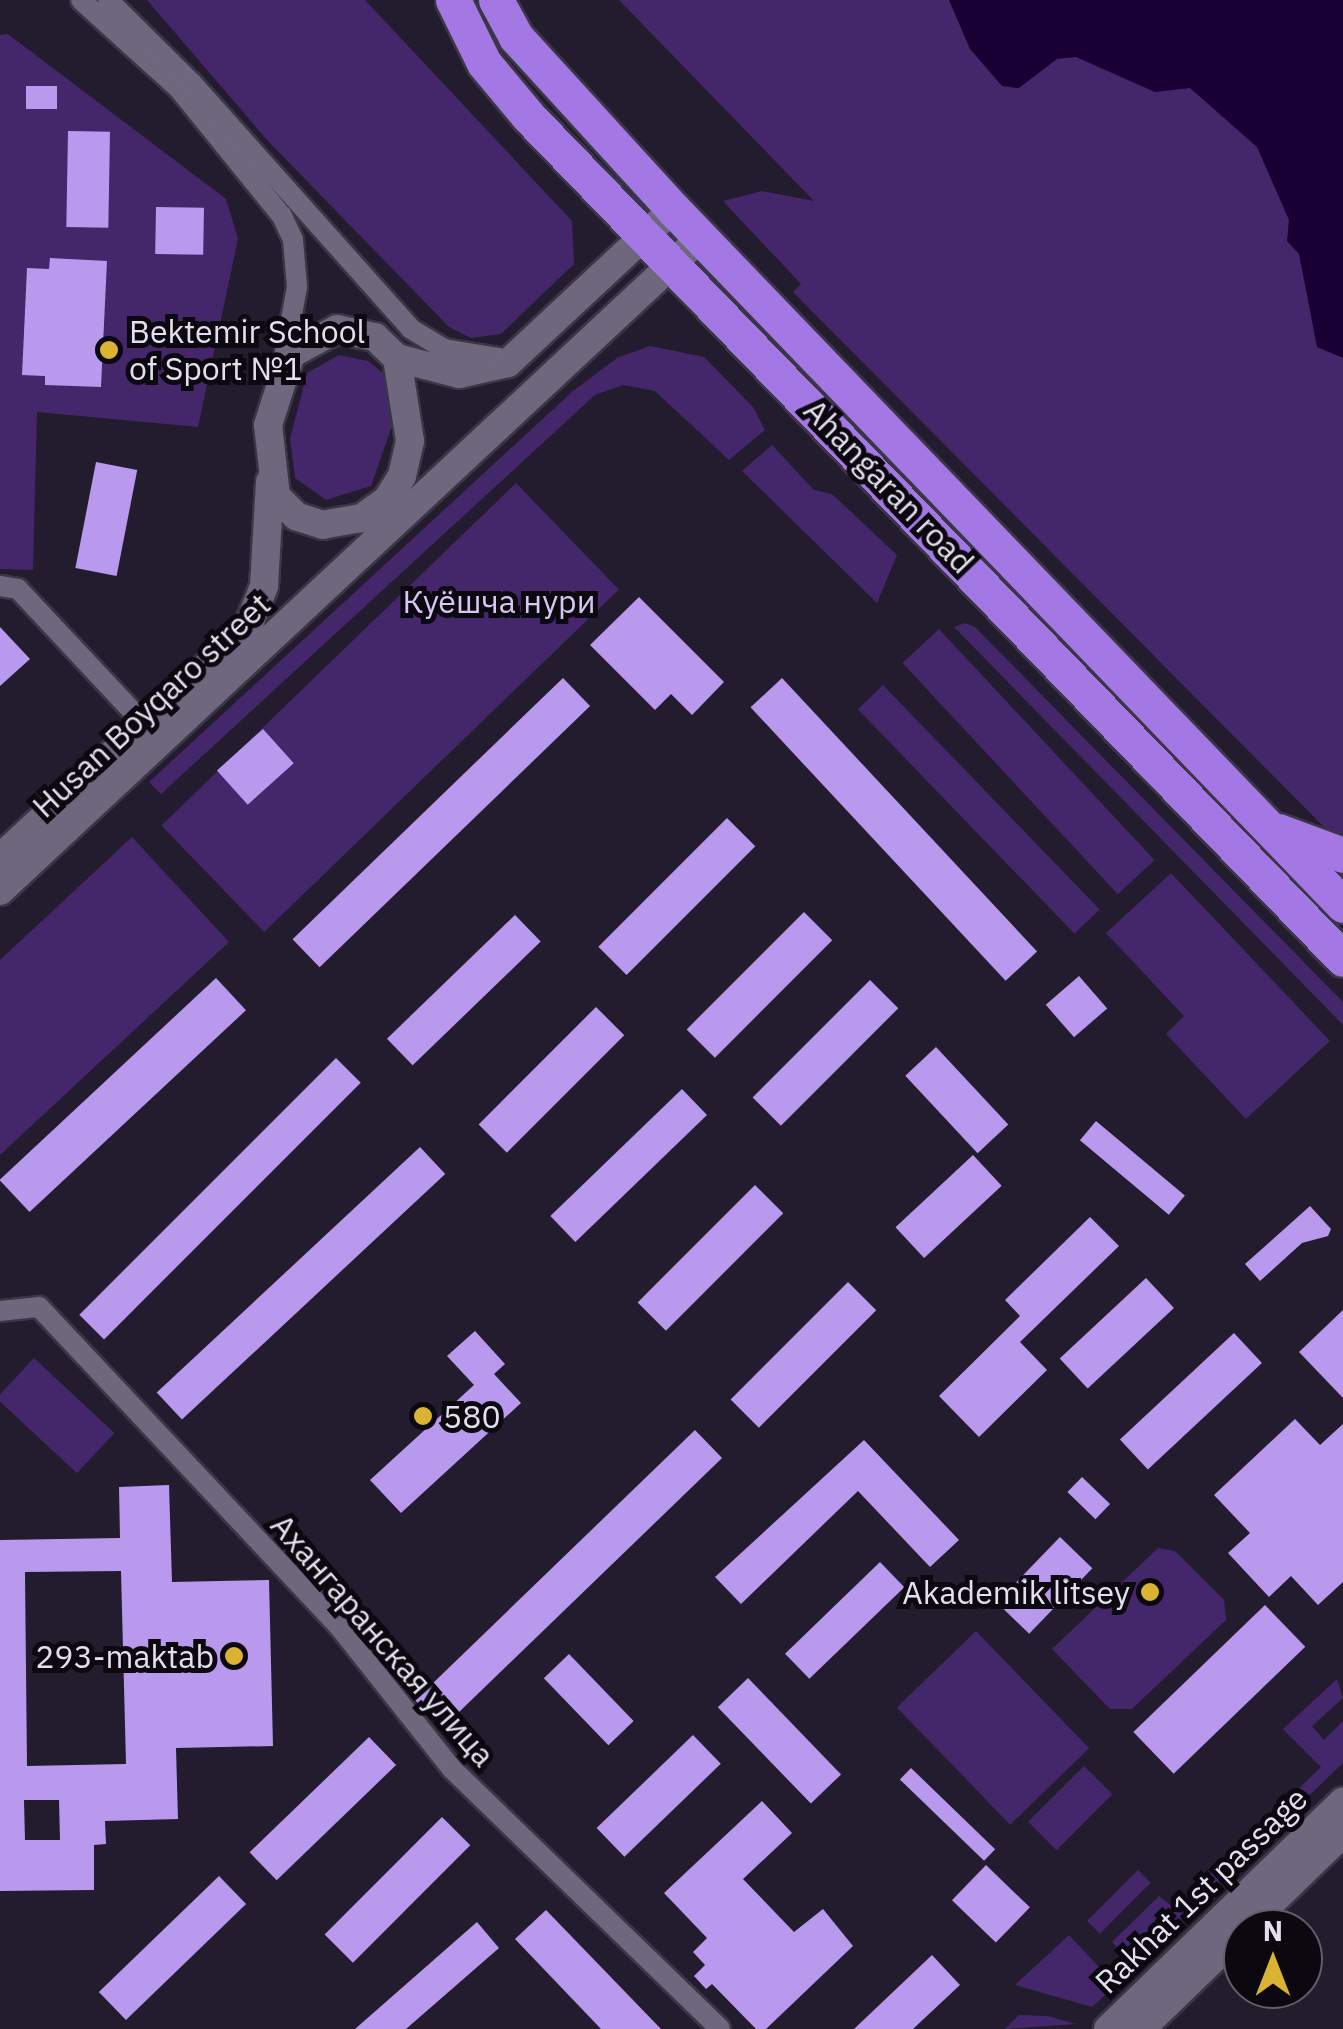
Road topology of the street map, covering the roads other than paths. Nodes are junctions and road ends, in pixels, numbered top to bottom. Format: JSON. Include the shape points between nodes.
{"nodes":[{"id":1,"x":81,"y":0,"type":"edge"},
{"id":2,"x":108,"y":0,"type":"edge"},
{"id":3,"x":454,"y":0,"type":"edge"},
{"id":4,"x":496,"y":0,"type":"edge"},
{"id":5,"x":672,"y":209,"type":"junction"},
{"id":6,"x":644,"y":237,"type":"junction"},
{"id":7,"x":700,"y":238,"type":"junction"},
{"id":8,"x":673,"y":265,"type":"junction"},
{"id":9,"x":377,"y":294,"type":"junction"},
{"id":10,"x":521,"y":355,"type":"junction"},
{"id":11,"x":397,"y":358,"type":"junction"},
{"id":12,"x":282,"y":368,"type":"junction"},
{"id":13,"x":487,"y":437,"type":"junction"},
{"id":14,"x":270,"y":477,"type":"junction"},
{"id":15,"x":387,"y":500,"type":"junction"},
{"id":16,"x":349,"y":570,"type":"junction"},
{"id":17,"x":9,"y":588,"type":"edge"},
{"id":18,"x":0,"y":605,"type":"edge"},
{"id":19,"x":153,"y":733,"type":"junction"},
{"id":20,"x":1267,"y":826,"type":"junction"},
{"id":21,"x":1343,"y":855,"type":"edge"},
{"id":22,"x":0,"y":858,"type":"edge"},
{"id":23,"x":0,"y":892,"type":"edge"},
{"id":24,"x":1343,"y":906,"type":"edge"},
{"id":25,"x":1343,"y":959,"type":"edge"},
{"id":26,"x":0,"y":1311,"type":"edge"},
{"id":27,"x":1343,"y":1801,"type":"edge"},
{"id":28,"x":1343,"y":1833,"type":"edge"},
{"id":29,"x":1265,"y":1909,"type":"edge"},
{"id":30,"x":1223,"y":1950,"type":"edge"},
{"id":31,"x":720,"y":2029,"type":"edge"},
{"id":32,"x":1108,"y":2029,"type":"edge"},
{"id":33,"x":1142,"y":2029,"type":"edge"}],
"edges":[{"from":1,"to":12,"type":"street","via":[[179,89],[289,228],[297,286]]},
{"from":2,"to":9,"type":"street","via":[[192,82]]},
{"from":3,"to":6,"type":"highway","name":"Ahangaran road","via":[[484,63]]},
{"from":4,"to":5,"type":"highway","name":"Ahangaran road","via":[[516,37]]},
{"from":5,"to":6,"type":"main road"},
{"from":5,"to":7,"type":"highway","name":"Ahangaran road"},
{"from":6,"to":8,"type":"highway","name":"Ahangaran road"},
{"from":6,"to":10,"type":"main road"},
{"from":7,"to":8,"type":"main road"},
{"from":7,"to":20,"type":"highway","name":"Ahangaran road"},
{"from":8,"to":13,"type":"main road"},
{"from":8,"to":25,"type":"highway","name":"Ahangaran road"},
{"from":9,"to":10,"type":"street","via":[[411,329],[444,349],[483,358]]},
{"from":9,"to":11,"type":"street"},
{"from":10,"to":11,"type":"main road","via":[[493,370],[459,374]]},
{"from":11,"to":12,"type":"main road","via":[[376,338],[337,328],[303,342]]},
{"from":11,"to":15,"type":"main road","via":[[410,442],[402,476]]},
{"from":12,"to":14,"type":"main road","name":"Husan Boyqaro street","via":[[268,426]]},
{"from":13,"to":15,"type":"main road"},
{"from":13,"to":16,"type":"main road","name":"Husan Boyqaro street"},
{"from":14,"to":15,"type":"main road","via":[[282,504],[313,524],[352,522]]},
{"from":14,"to":19,"type":"main road","name":"Husan Boyqaro street","via":[[258,612]]},
{"from":15,"to":16,"type":"main road","name":"Husan Boyqaro street"},
{"from":16,"to":19,"type":"main road","name":"Husan Boyqaro street"},
{"from":17,"to":18,"type":"street"},
{"from":17,"to":19,"type":"street"},
{"from":19,"to":22,"type":"main road","name":"Husan Boyqaro street"},
{"from":19,"to":23,"type":"main road","name":"Husan Boyqaro street"},
{"from":20,"to":21,"type":"highway"},
{"from":20,"to":24,"type":"highway","name":"Ahangaran road"},
{"from":26,"to":31,"type":"street","name":"Ахангаранская улица","via":[[39,1307],[336,1624],[452,1769]]},
{"from":27,"to":32,"type":"main road","name":"Rakhat 1st passage"},
{"from":28,"to":29,"type":"main road","name":"Rakhat 1st passage"},
{"from":30,"to":33,"type":"main road","name":"Rakhat 1st passage"}]}
